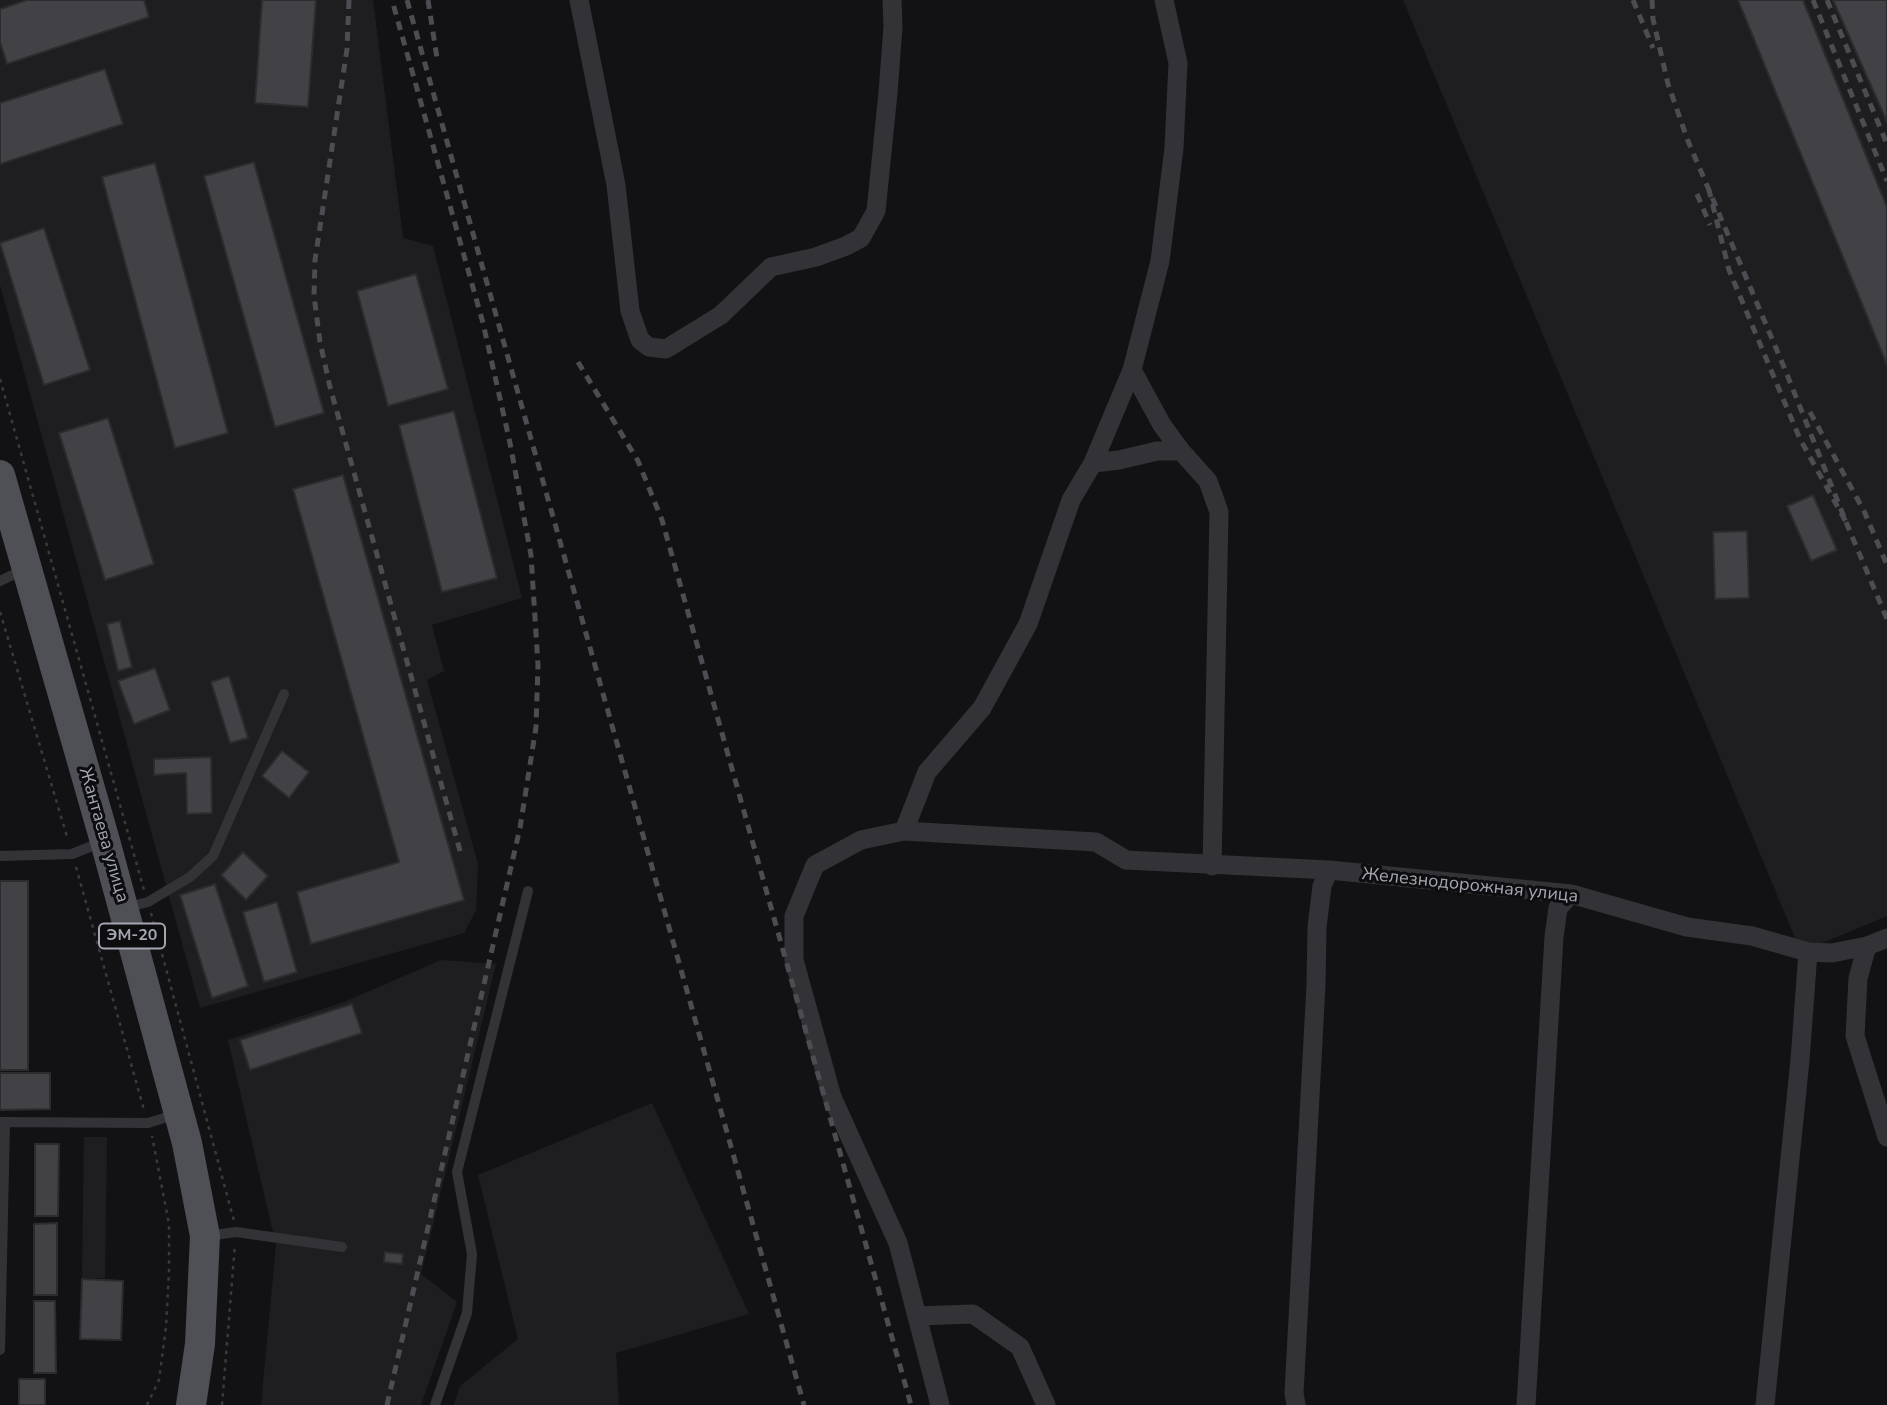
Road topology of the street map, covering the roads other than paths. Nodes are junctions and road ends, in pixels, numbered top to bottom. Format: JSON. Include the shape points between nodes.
{"nodes":[{"id":1,"x":579,"y":0,"type":"edge"},
{"id":2,"x":892,"y":0,"type":"edge"},
{"id":3,"x":1164,"y":0,"type":"edge"},
{"id":4,"x":1132,"y":370,"type":"junction"},
{"id":5,"x":1181,"y":451,"type":"junction"},
{"id":6,"x":1093,"y":463,"type":"junction"},
{"id":7,"x":0,"y":475,"type":"edge"},
{"id":8,"x":13,"y":575,"type":"edge"},
{"id":9,"x":284,"y":694,"type":"dead end"},
{"id":10,"x":904,"y":831,"type":"junction"},
{"id":11,"x":105,"y":841,"type":"junction"},
{"id":12,"x":0,"y":856,"type":"edge"},
{"id":13,"x":1212,"y":866,"type":"junction"},
{"id":14,"x":1329,"y":870,"type":"junction"},
{"id":15,"x":528,"y":891,"type":"dead end"},
{"id":16,"x":1571,"y":894,"type":"junction"},
{"id":17,"x":124,"y":908,"type":"junction"},
{"id":18,"x":1887,"y":938,"type":"edge"},
{"id":19,"x":1867,"y":946,"type":"junction"},
{"id":20,"x":1808,"y":952,"type":"junction"},
{"id":21,"x":181,"y":1113,"type":"junction"},
{"id":22,"x":2,"y":1122,"type":"edge"},
{"id":23,"x":1887,"y":1137,"type":"edge"},
{"id":24,"x":205,"y":1236,"type":"junction"},
{"id":25,"x":342,"y":1247,"type":"dead end"},
{"id":26,"x":916,"y":1316,"type":"junction"},
{"id":27,"x":0,"y":1350,"type":"edge"},
{"id":28,"x":191,"y":1405,"type":"edge"},
{"id":29,"x":435,"y":1405,"type":"edge"},
{"id":30,"x":940,"y":1405,"type":"edge"},
{"id":31,"x":1046,"y":1405,"type":"edge"},
{"id":32,"x":1296,"y":1405,"type":"edge"},
{"id":33,"x":1526,"y":1405,"type":"edge"},
{"id":34,"x":1765,"y":1405,"type":"edge"}],
"edges":[{"from":1,"to":2,"type":"street","via":[[616,185],[630,312],[640,340],[649,347],[666,349],[721,315],[771,267],[816,257],[861,238],[876,211]]},
{"from":3,"to":4,"type":"street","via":[[1178,63],[1174,148],[1160,261]]},
{"from":4,"to":5,"type":"street"},
{"from":4,"to":6,"type":"street"},
{"from":5,"to":6,"type":"street"},
{"from":5,"to":13,"type":"street","via":[[1208,481],[1219,512]]},
{"from":6,"to":10,"type":"street","via":[[1071,500],[1028,624],[982,708],[927,772]]},
{"from":7,"to":8,"type":"main road","name":"Жантаева улица","number":"ЭМ-20"},
{"from":8,"to":11,"type":"main road","name":"Жантаева улица","number":"ЭМ-20"},
{"from":9,"to":17,"type":"lane","via":[[213,856],[180,884],[148,902]]},
{"from":10,"to":13,"type":"street","name":"Железнодорожная улица","via":[[1096,842],[1126,860]]},
{"from":10,"to":26,"type":"street","name":"Железнодорожная улица","via":[[861,840],[815,865],[794,916],[794,960],[832,1097],[898,1243]]},
{"from":11,"to":12,"type":"lane","via":[[72,853]]},
{"from":11,"to":17,"type":"main road","name":"Жантаева улица","number":"ЭМ-20"},
{"from":13,"to":14,"type":"street","name":"Железнодорожная улица"},
{"from":14,"to":16,"type":"street","name":"Железнодорожная улица"},
{"from":14,"to":32,"type":"street","via":[[1322,886],[1317,927]]},
{"from":15,"to":29,"type":"lane","via":[[457,1172],[472,1254],[467,1313]]},
{"from":16,"to":20,"type":"street","name":"Железнодорожная улица","via":[[1687,927],[1752,936]]},
{"from":16,"to":33,"type":"street","via":[[1558,908],[1554,937]]},
{"from":17,"to":21,"type":"main road","name":"Жантаева улица","number":"ЭМ-20"},
{"from":18,"to":19,"type":"street","name":"Железнодорожная улица"},
{"from":19,"to":20,"type":"street","name":"Железнодорожная улица"},
{"from":19,"to":23,"type":"street","via":[[1858,978],[1855,1036]]},
{"from":20,"to":34,"type":"street"},
{"from":21,"to":22,"type":"lane","via":[[148,1123]]},
{"from":21,"to":24,"type":"main road","name":"Жантаева улица","number":"ЭМ-20"},
{"from":22,"to":27,"type":"lane"},
{"from":24,"to":25,"type":"lane","via":[[236,1232]]},
{"from":24,"to":28,"type":"main road","name":"Жантаева улица","number":"ЭМ-20","via":[[200,1344]]},
{"from":26,"to":30,"type":"street","name":"Железнодорожная улица"},
{"from":26,"to":31,"type":"street","via":[[973,1314],[1020,1346]]}]}
